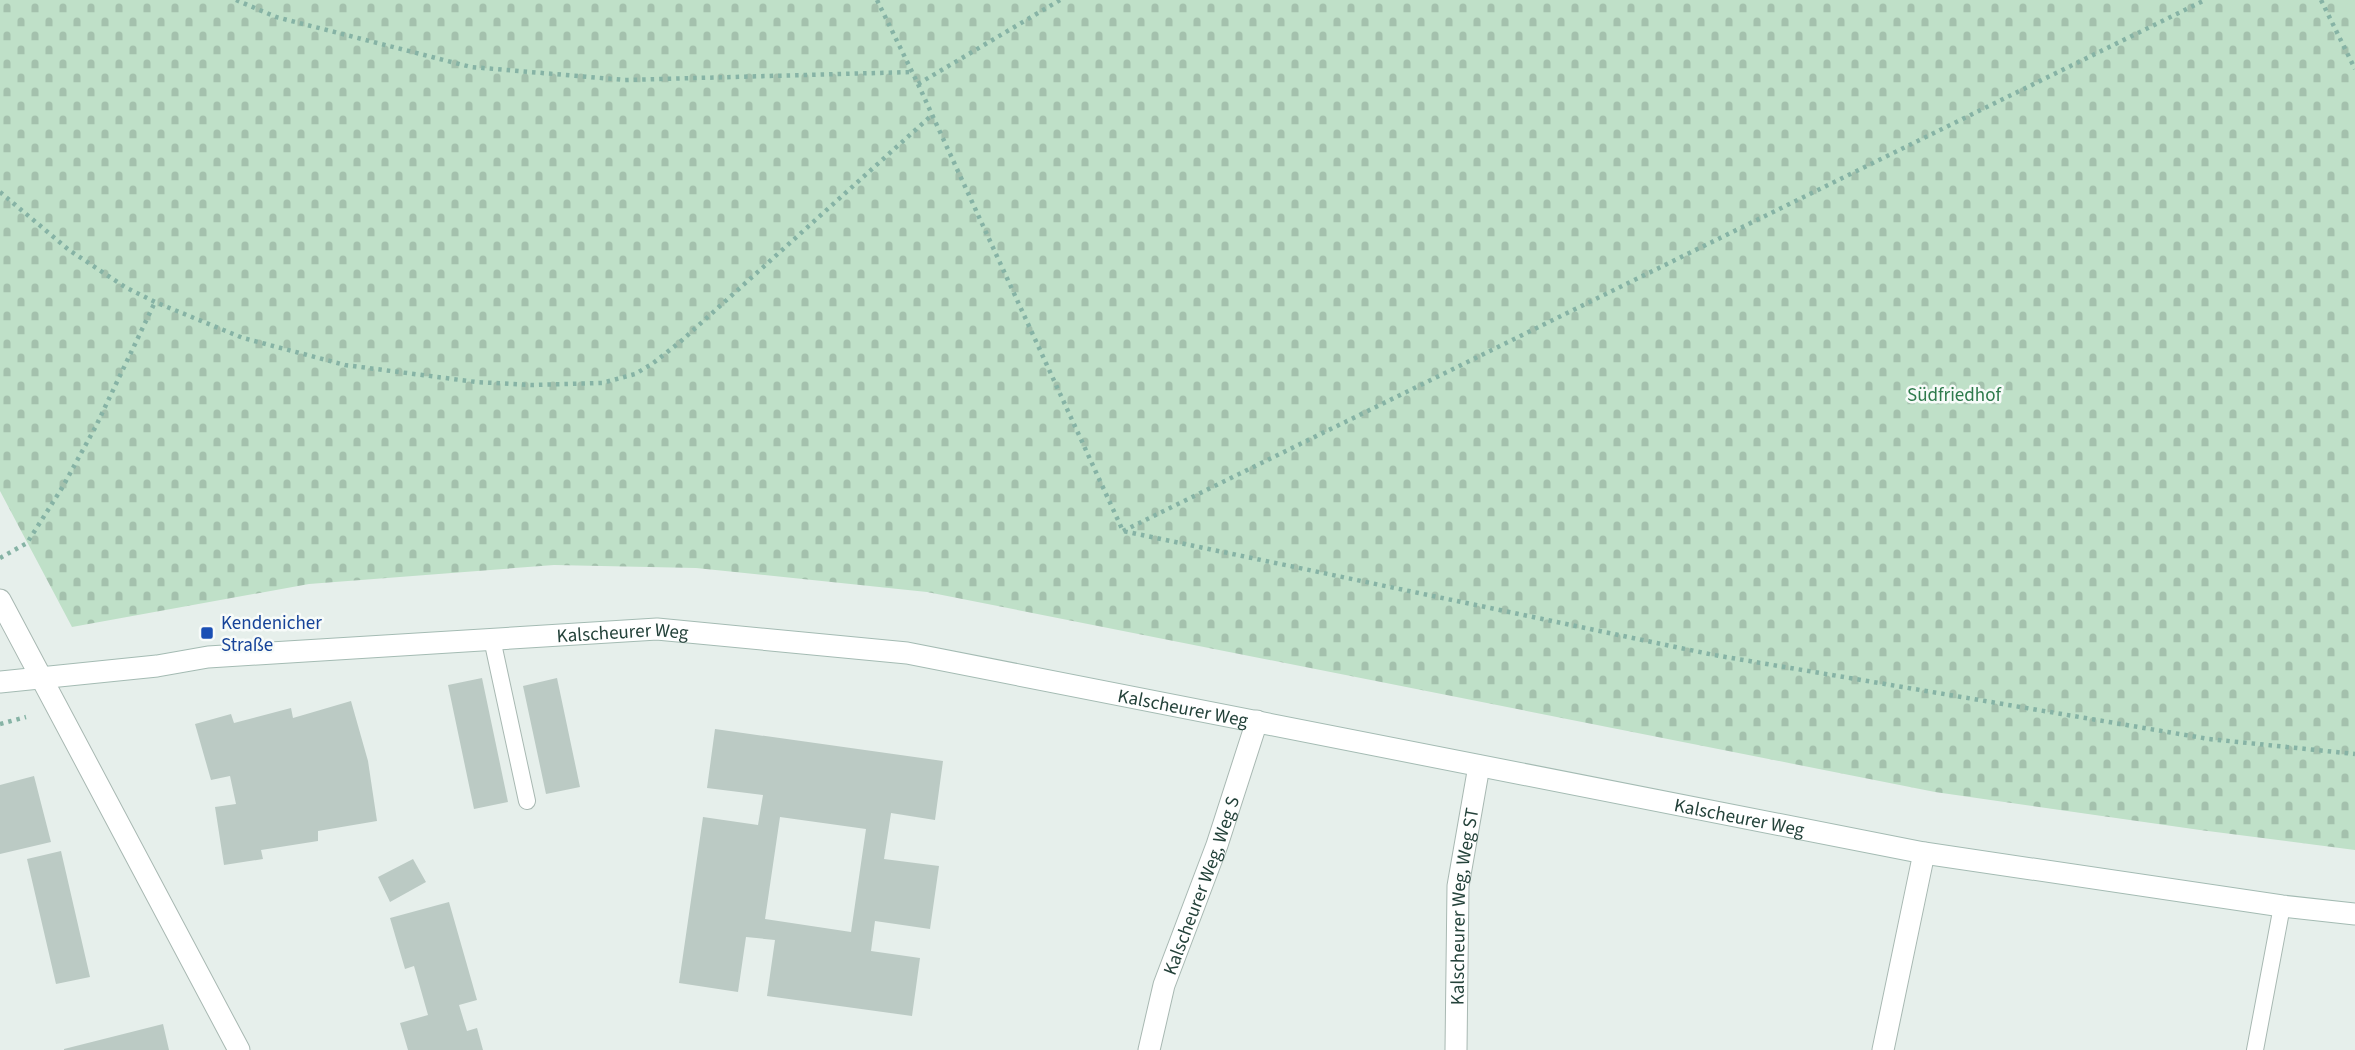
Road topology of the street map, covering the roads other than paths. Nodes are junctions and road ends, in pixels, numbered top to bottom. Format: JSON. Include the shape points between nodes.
{"nodes":[{"id":1,"x":0,"y":600,"type":"edge"},
{"id":2,"x":492,"y":639,"type":"junction"},
{"id":3,"x":41,"y":678,"type":"junction"},
{"id":4,"x":0,"y":682,"type":"edge"},
{"id":5,"x":1257,"y":721,"type":"junction"},
{"id":6,"x":1479,"y":766,"type":"junction"},
{"id":7,"x":527,"y":801,"type":"dead end"},
{"id":8,"x":1924,"y":853,"type":"junction"},
{"id":9,"x":2282,"y":906,"type":"junction"},
{"id":10,"x":2355,"y":914,"type":"edge"},
{"id":11,"x":239,"y":1050,"type":"edge"},
{"id":12,"x":1149,"y":1050,"type":"edge"},
{"id":13,"x":1456,"y":1050,"type":"edge"},
{"id":14,"x":1883,"y":1050,"type":"edge"},
{"id":15,"x":2255,"y":1050,"type":"edge"}],
"edges":[{"from":1,"to":3,"type":"street"},
{"from":2,"to":3,"type":"street","name":"Kalscheurer Weg","via":[[208,657]]},
{"from":2,"to":5,"type":"street","name":"Kalscheurer Weg","via":[[657,629],[907,653]]},
{"from":2,"to":7,"type":"lane"},
{"from":3,"to":4,"type":"street","name":"Kalscheurer Weg"},
{"from":3,"to":11,"type":"street"},
{"from":5,"to":6,"type":"street","name":"Kalscheurer Weg"},
{"from":5,"to":12,"type":"street","name":"Kalscheurer Weg, Weg S","via":[[1164,985]]},
{"from":6,"to":8,"type":"street","name":"Kalscheurer Weg"},
{"from":6,"to":13,"type":"street","name":"Kalscheurer Weg, Weg ST","via":[[1458,886]]},
{"from":8,"to":9,"type":"street","name":"Kalscheurer Weg"},
{"from":8,"to":14,"type":"street"},
{"from":9,"to":10,"type":"street","name":"Kalscheurer Weg"},
{"from":9,"to":15,"type":"lane"}]}
